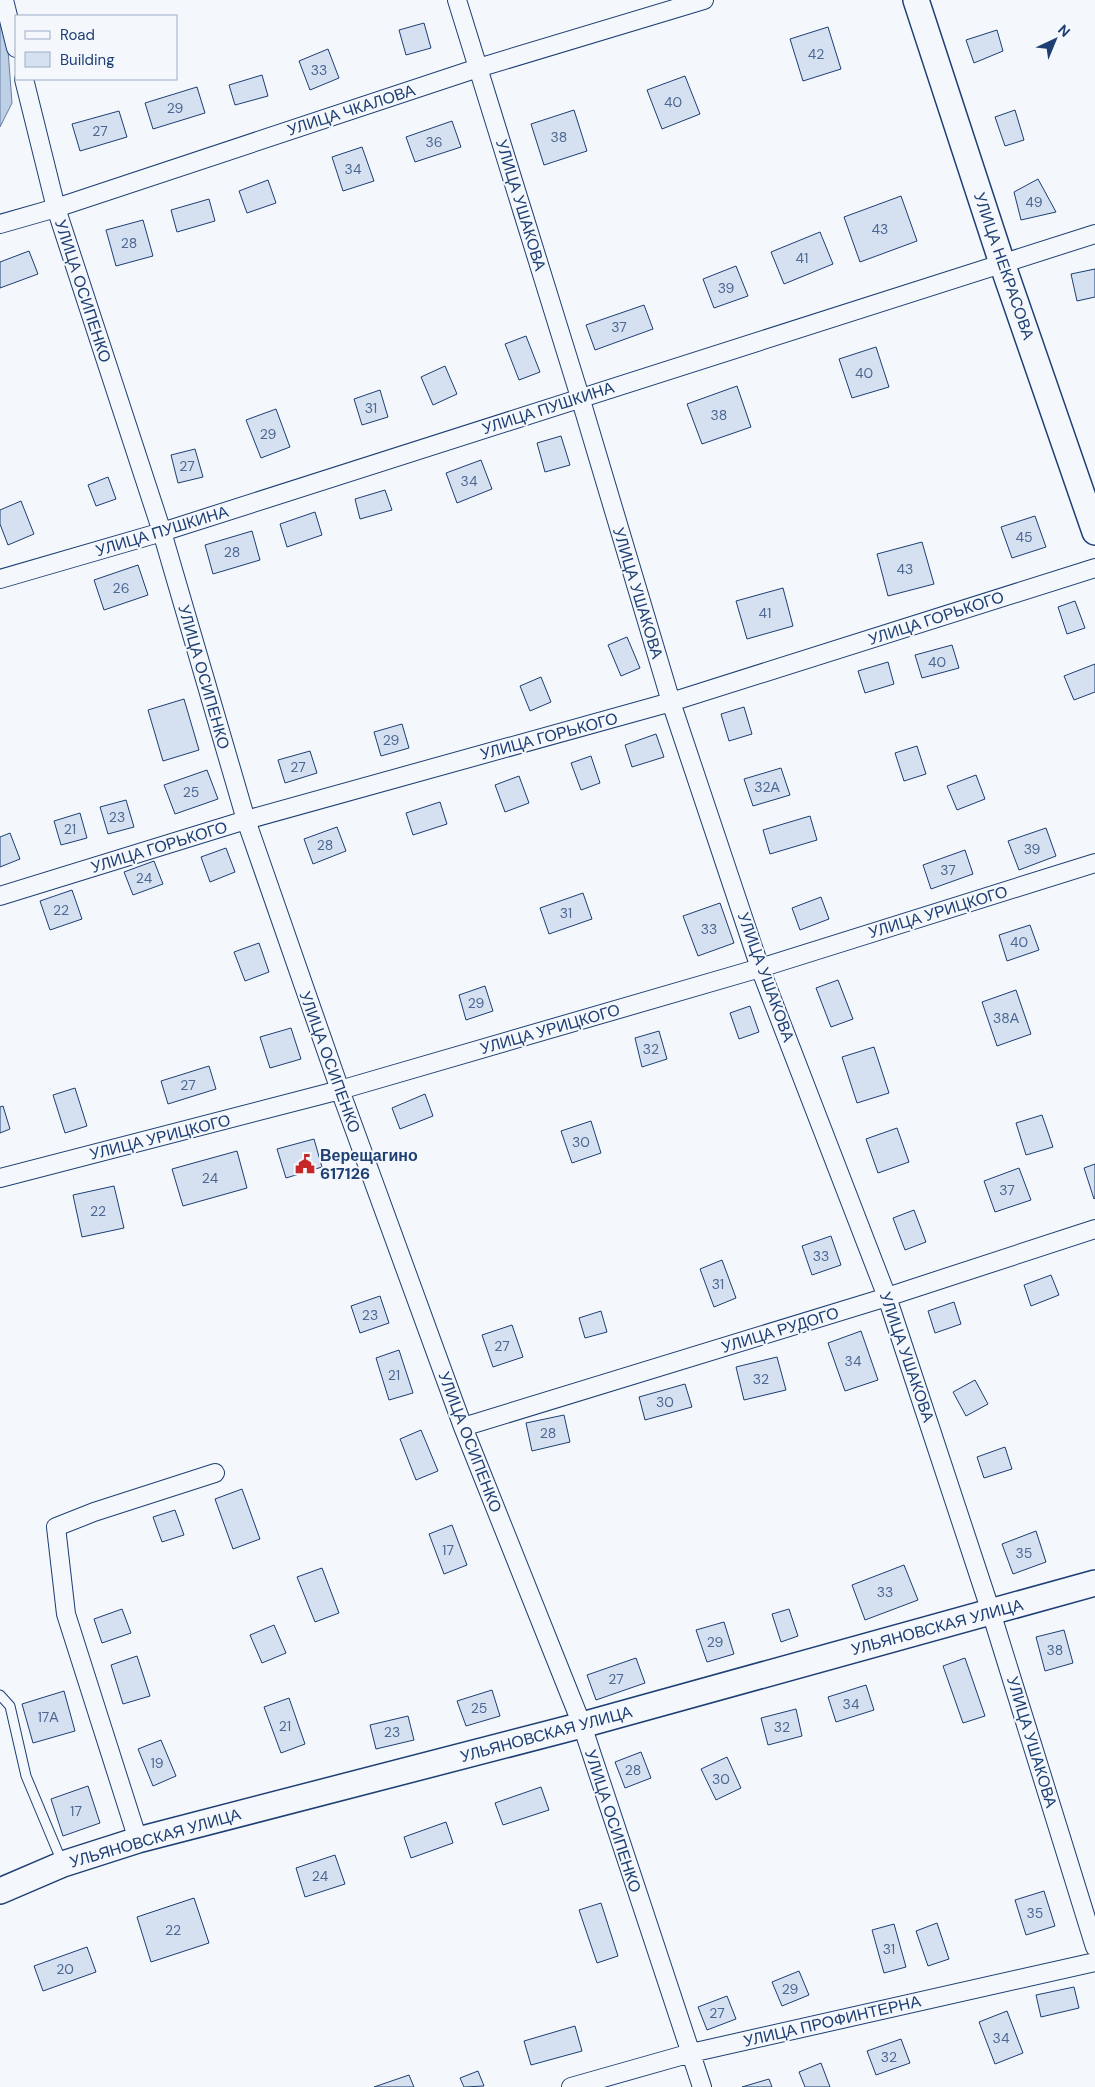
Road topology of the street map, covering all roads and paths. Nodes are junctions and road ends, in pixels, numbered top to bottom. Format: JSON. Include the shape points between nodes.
{"nodes":[{"id":1,"x":4,"y":0,"type":"edge"},
{"id":2,"x":457,"y":0,"type":"edge"},
{"id":3,"x":704,"y":0,"type":"edge"},
{"id":4,"x":916,"y":0,"type":"edge"},
{"id":5,"x":15,"y":44,"type":"edge"},
{"id":6,"x":478,"y":68,"type":"junction"},
{"id":7,"x":24,"y":80,"type":"edge"},
{"id":8,"x":56,"y":208,"type":"junction"},
{"id":9,"x":0,"y":224,"type":"edge"},
{"id":10,"x":1095,"y":234,"type":"edge"},
{"id":11,"x":1002,"y":263,"type":"junction"},
{"id":12,"x":580,"y":397,"type":"junction"},
{"id":13,"x":162,"y":532,"type":"junction"},
{"id":14,"x":1095,"y":532,"type":"edge"},
{"id":15,"x":1095,"y":568,"type":"edge"},
{"id":16,"x":0,"y":579,"type":"edge"},
{"id":17,"x":671,"y":702,"type":"junction"},
{"id":18,"x":246,"y":820,"type":"junction"},
{"id":19,"x":1095,"y":863,"type":"edge"},
{"id":20,"x":0,"y":896,"type":"edge"},
{"id":21,"x":760,"y":968,"type":"junction"},
{"id":22,"x":340,"y":1090,"type":"junction"},
{"id":23,"x":0,"y":1178,"type":"edge"},
{"id":24,"x":1095,"y":1229,"type":"edge"},
{"id":25,"x":888,"y":1297,"type":"junction"},
{"id":26,"x":463,"y":1427,"type":"junction"},
{"id":27,"x":215,"y":1474,"type":"dead end"},
{"id":28,"x":1095,"y":1583,"type":"edge"},
{"id":29,"x":991,"y":1612,"type":"junction"},
{"id":30,"x":0,"y":1695,"type":"edge"},
{"id":31,"x":582,"y":1725,"type":"junction"},
{"id":32,"x":138,"y":1840,"type":"junction"},
{"id":33,"x":63,"y":1864,"type":"junction"},
{"id":34,"x":0,"y":1890,"type":"edge"},
{"id":35,"x":1095,"y":1947,"type":"edge"},
{"id":36,"x":1095,"y":1962,"type":"edge"},
{"id":37,"x":691,"y":2053,"type":"junction"},
{"id":38,"x":571,"y":2087,"type":"edge"},
{"id":39,"x":702,"y":2087,"type":"edge"}],
"edges":[{"from":1,"to":5,"type":"street"},
{"from":2,"to":6,"type":"street","name":"УЛИЦА УШАКОВА"},
{"from":3,"to":6,"type":"street","name":"УЛИЦА ЧКАЛОВА"},
{"from":4,"to":11,"type":"street","name":"УЛИЦА НЕКРАСОВА"},
{"from":6,"to":8,"type":"street","name":"УЛИЦА ЧКАЛОВА"},
{"from":6,"to":12,"type":"street","name":"УЛИЦА УШАКОВА"},
{"from":7,"to":8,"type":"street","name":"УЛИЦА ОСИПЕНКО"},
{"from":8,"to":9,"type":"street","name":"УЛИЦА ЧКАЛОВА"},
{"from":8,"to":13,"type":"street","name":"УЛИЦА ОСИПЕНКО"},
{"from":10,"to":11,"type":"street","name":"УЛИЦА ПУШКИНА"},
{"from":11,"to":12,"type":"street","name":"УЛИЦА ПУШКИНА"},
{"from":11,"to":14,"type":"street","name":"УЛИЦА НЕКРАСОВА"},
{"from":12,"to":13,"type":"street","name":"УЛИЦА ПУШКИНА"},
{"from":12,"to":17,"type":"street","name":"УЛИЦА УШАКОВА"},
{"from":13,"to":16,"type":"street","name":"УЛИЦА ПУШКИНА"},
{"from":13,"to":18,"type":"street","name":"УЛИЦА ОСИПЕНКО"},
{"from":15,"to":17,"type":"street","name":"УЛИЦА ГОРЬКОГО"},
{"from":17,"to":18,"type":"street","name":"УЛИЦА ГОРЬКОГО"},
{"from":17,"to":21,"type":"street","name":"УЛИЦА УШАКОВА"},
{"from":18,"to":20,"type":"street","name":"УЛИЦА ГОРЬКОГО"},
{"from":18,"to":22,"type":"street","name":"УЛИЦА ОСИПЕНКО"},
{"from":19,"to":21,"type":"street","name":"УЛИЦА УРИЦКОГО"},
{"from":21,"to":22,"type":"street","name":"УЛИЦА УРИЦКОГО"},
{"from":21,"to":25,"type":"street","name":"УЛИЦА УШАКОВА"},
{"from":22,"to":23,"type":"street","name":"УЛИЦА УРИЦКОГО"},
{"from":22,"to":26,"type":"street","name":"УЛИЦА ОСИПЕНКО"},
{"from":24,"to":25,"type":"street","name":"УЛИЦА РУДОГО"},
{"from":25,"to":26,"type":"street","name":"УЛИЦА РУДОГО"},
{"from":25,"to":29,"type":"street","name":"УЛИЦА УШАКОВА"},
{"from":26,"to":31,"type":"street","name":"УЛИЦА ОСИПЕНКО"},
{"from":27,"to":32,"type":"street","via":[[56,1527],[66,1614]]},
{"from":28,"to":29,"type":"street","name":"УЛЬЯНОВСКАЯ УЛИЦА"},
{"from":29,"to":31,"type":"street","name":"УЛЬЯНОВСКАЯ УЛИЦА"},
{"from":29,"to":35,"type":"street","name":"УЛИЦА УШАКОВА"},
{"from":30,"to":33,"type":"lane","via":[[10,1706],[26,1776]]},
{"from":31,"to":32,"type":"street","name":"УЛЬЯНОВСКАЯ УЛИЦА"},
{"from":31,"to":37,"type":"street","name":"УЛИЦА ОСИПЕНКО"},
{"from":32,"to":33,"type":"street","name":"УЛЬЯНОВСКАЯ УЛИЦА"},
{"from":33,"to":34,"type":"street","name":"УЛЬЯНОВСКАЯ УЛИЦА"},
{"from":36,"to":37,"type":"street","name":"УЛИЦА ПРОФИНТЕРНА"},
{"from":37,"to":38,"type":"street","name":"УЛИЦА ПРОФИНТЕРНА"},
{"from":37,"to":39,"type":"street","name":"УЛИЦА ОСИПЕНКО"}]}
